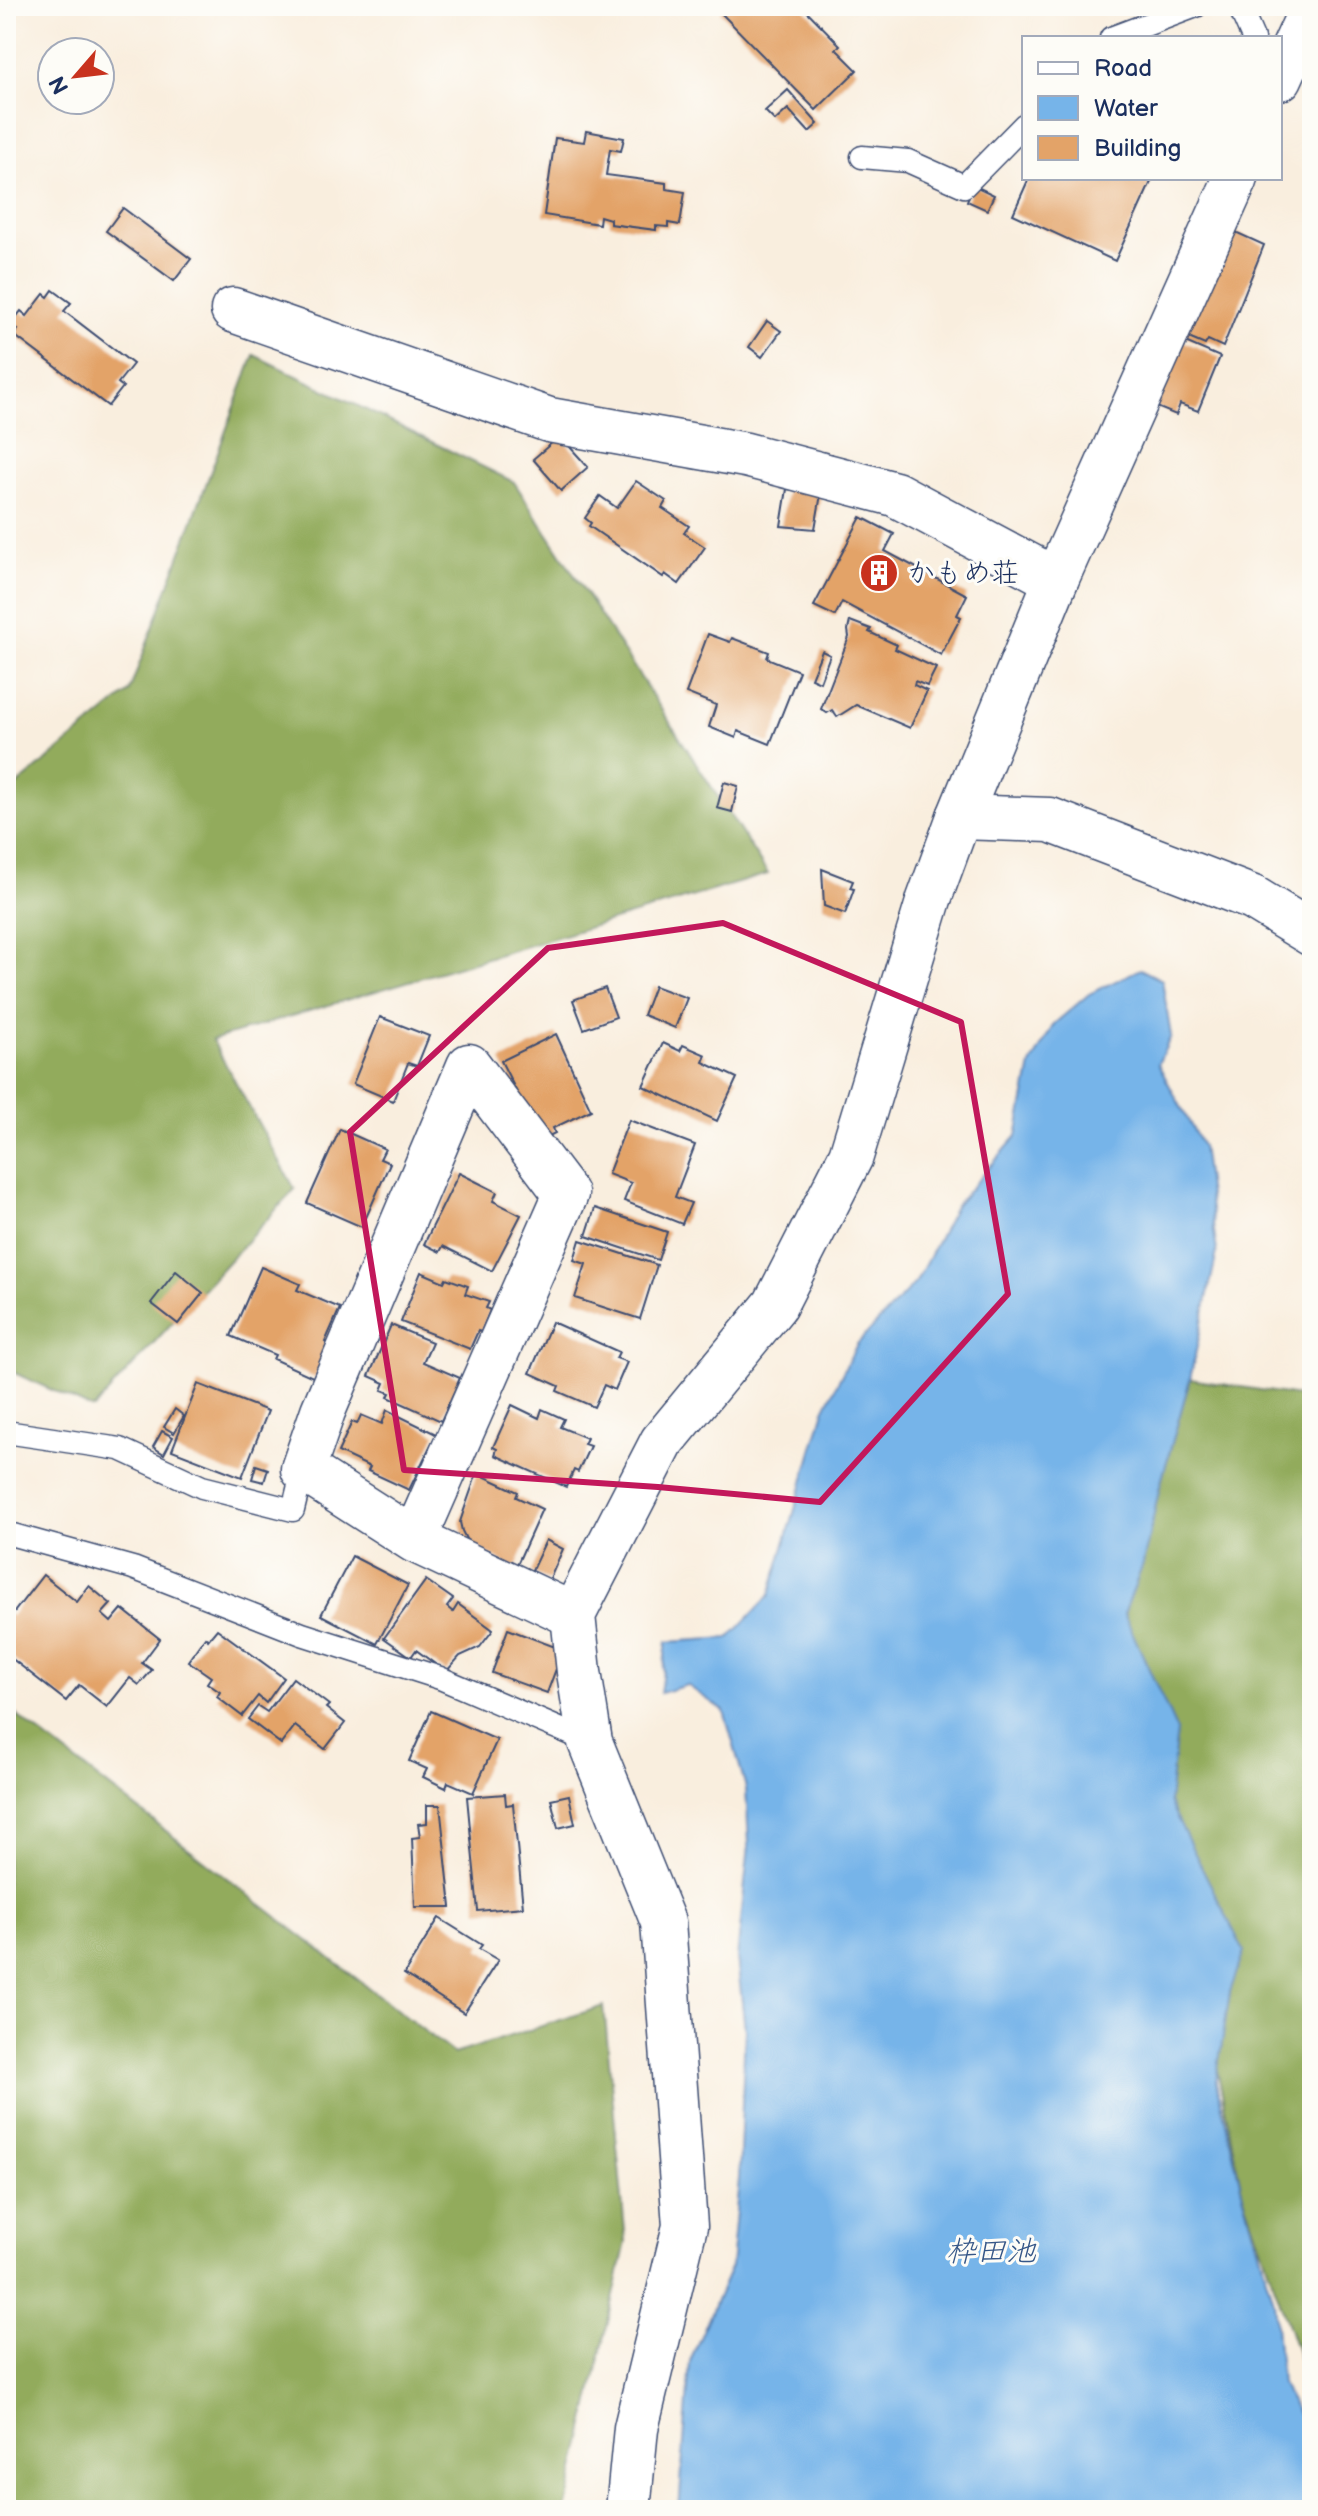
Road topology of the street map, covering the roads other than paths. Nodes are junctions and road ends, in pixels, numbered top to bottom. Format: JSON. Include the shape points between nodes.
{"nodes":[{"id":1,"x":1196,"y":6,"type":"edge"},
{"id":2,"x":1239,"y":6,"type":"edge"},
{"id":3,"x":1312,"y":8,"type":"edge"},
{"id":4,"x":1116,"y":36,"type":"edge"},
{"id":5,"x":1252,"y":36,"type":"edge"},
{"id":6,"x":1282,"y":74,"type":"edge"},
{"id":7,"x":1022,"y":127,"type":"edge"},
{"id":8,"x":862,"y":157,"type":"dead end"},
{"id":9,"x":1235,"y":180,"type":"edge"},
{"id":10,"x":233,"y":310,"type":"dead end"},
{"id":11,"x":1056,"y":580,"type":"junction"},
{"id":12,"x":959,"y":817,"type":"junction"},
{"id":13,"x":1312,"y":934,"type":"edge"},
{"id":14,"x":6,"y":1432,"type":"edge"},
{"id":15,"x":303,"y":1469,"type":"junction"},
{"id":16,"x":6,"y":1533,"type":"edge"},
{"id":17,"x":414,"y":1540,"type":"junction"},
{"id":18,"x":573,"y":1615,"type":"junction"},
{"id":19,"x":590,"y":1742,"type":"junction"},
{"id":20,"x":628,"y":2510,"type":"edge"}],
"edges":[{"from":1,"to":4,"type":"lane"},
{"from":2,"to":5,"type":"lane"},
{"from":3,"to":6,"type":"street"},
{"from":7,"to":8,"type":"lane","via":[[964,186],[908,161]]},
{"from":9,"to":11,"type":"street"},
{"from":10,"to":11,"type":"street","via":[[549,420],[746,455],[895,494]]},
{"from":11,"to":12,"type":"street"},
{"from":12,"to":13,"type":"street","via":[[1050,820],[1253,898]]},
{"from":12,"to":18,"type":"street","via":[[851,1156],[775,1305],[662,1442]]},
{"from":14,"to":15,"type":"lane","via":[[120,1449],[202,1487],[293,1510]]},
{"from":15,"to":17,"type":"street"},
{"from":15,"to":17,"type":"street","via":[[469,1066],[566,1194]]},
{"from":16,"to":19,"type":"lane","via":[[133,1568],[302,1634],[440,1678]]},
{"from":17,"to":18,"type":"street"},
{"from":18,"to":19,"type":"street"},
{"from":19,"to":20,"type":"street","via":[[663,1922],[685,2226],[636,2428]]}]}
